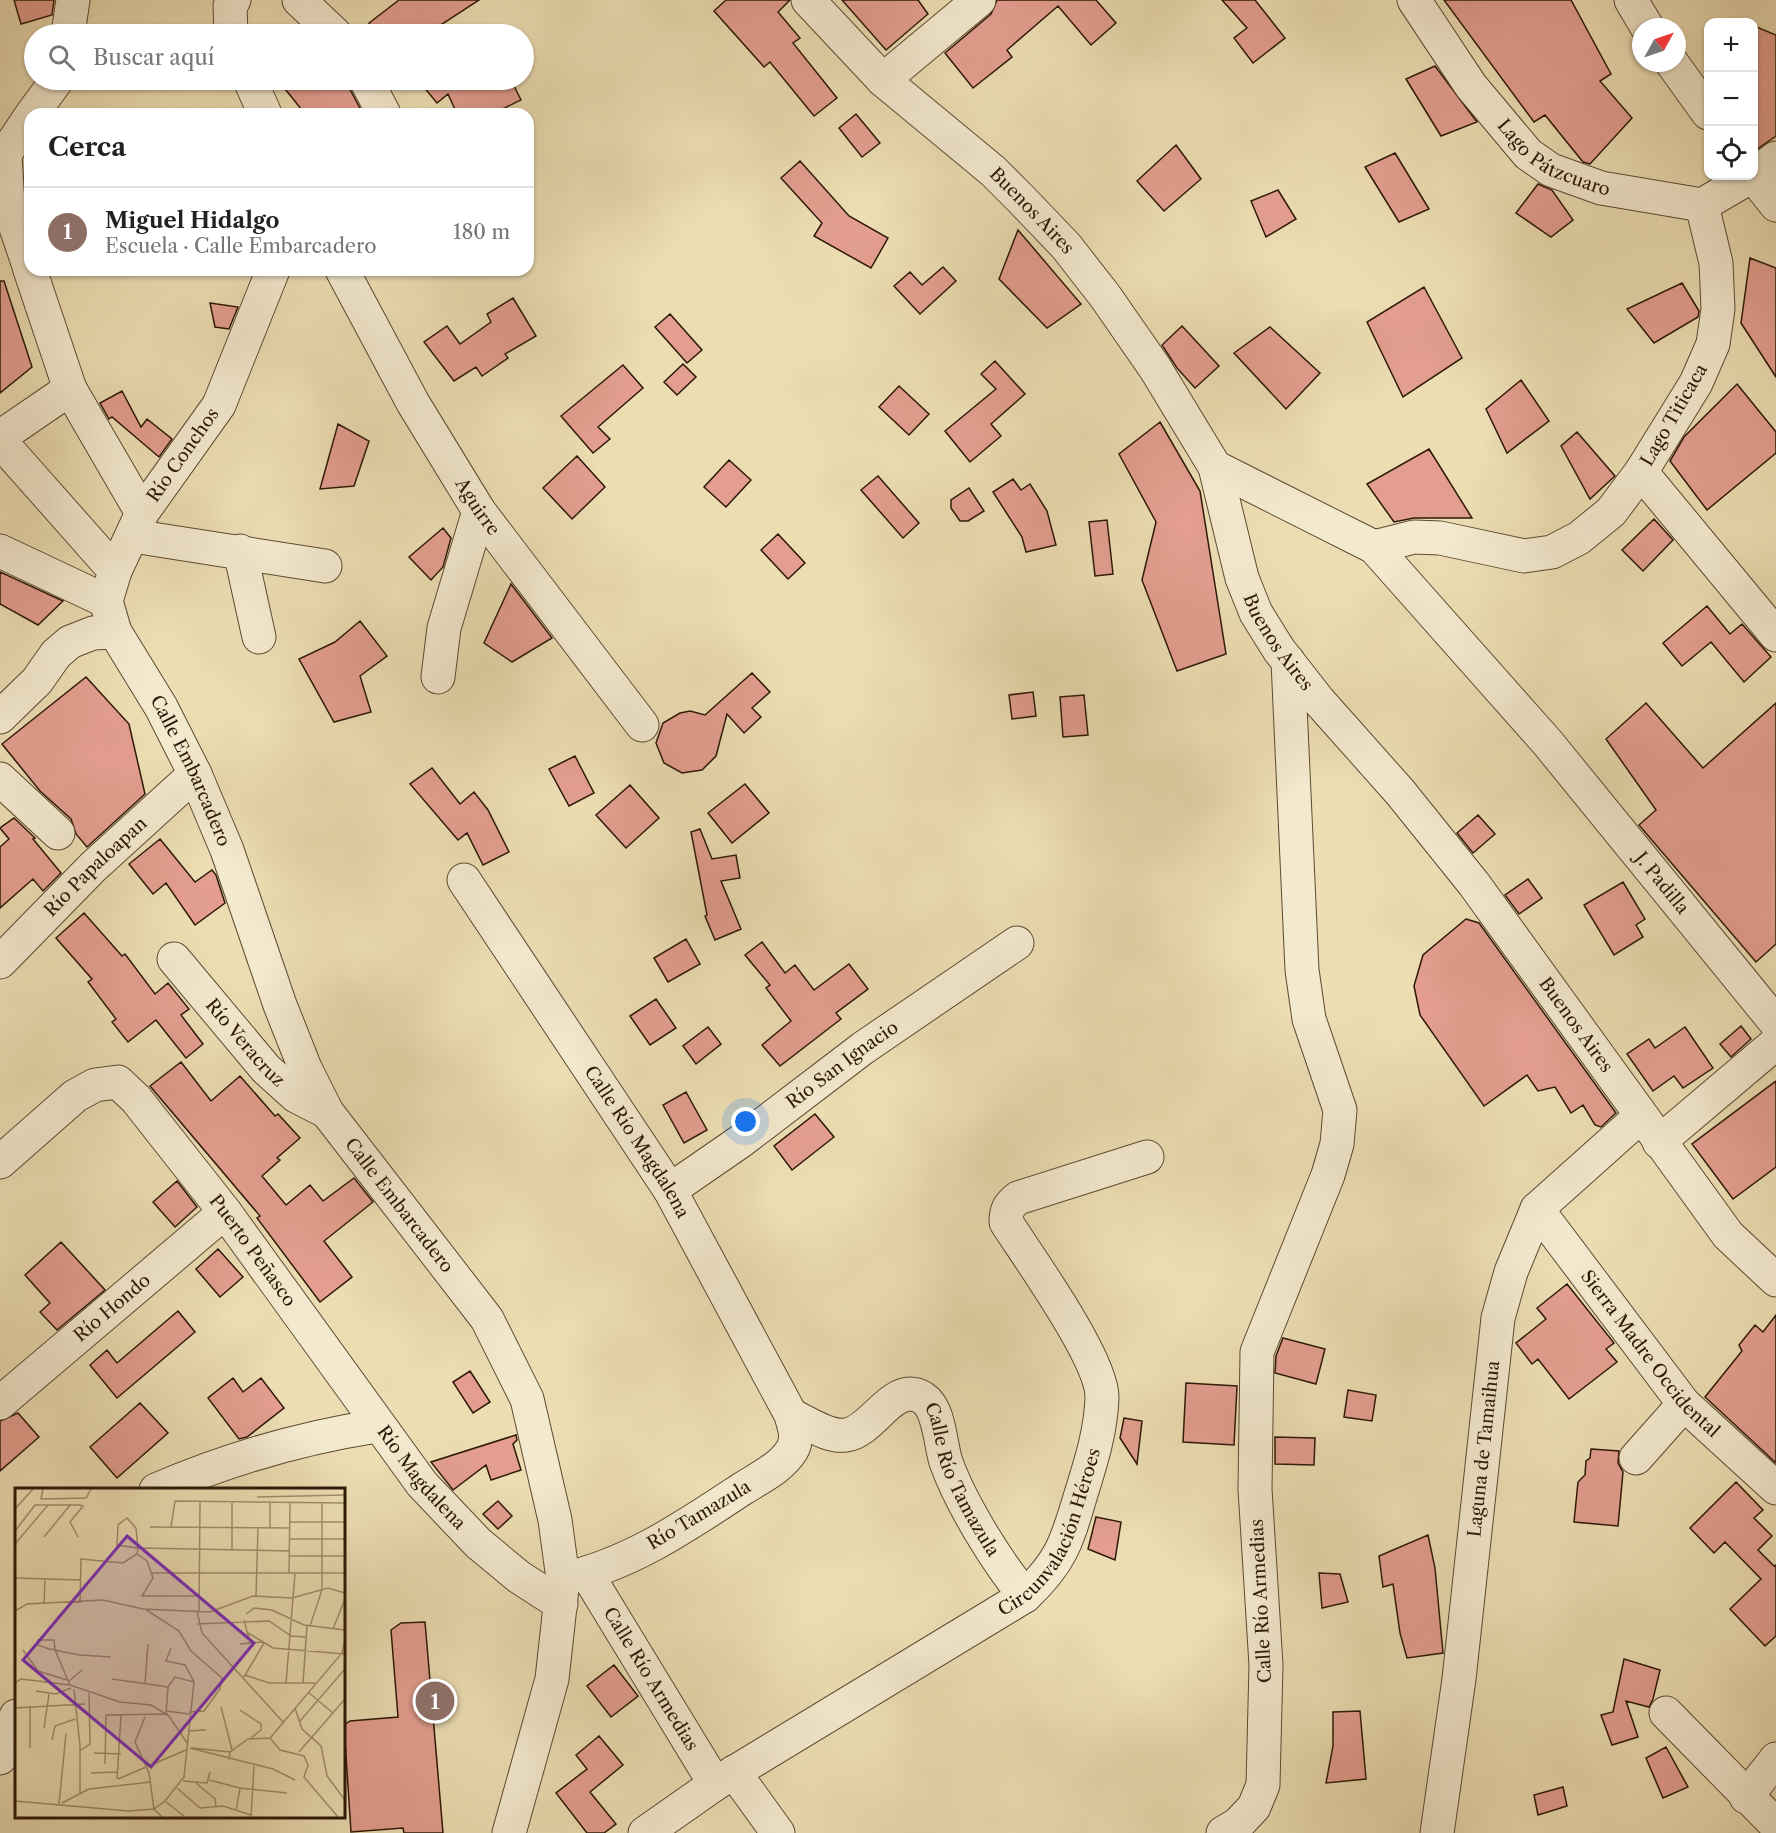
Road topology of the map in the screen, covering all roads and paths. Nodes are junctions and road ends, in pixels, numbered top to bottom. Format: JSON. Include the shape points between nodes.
{"nodes":[{"id":1,"x":73,"y":0,"type":"edge"},
{"id":2,"x":234,"y":0,"type":"edge"},
{"id":3,"x":299,"y":0,"type":"edge"},
{"id":4,"x":808,"y":0,"type":"edge"},
{"id":5,"x":979,"y":0,"type":"edge"},
{"id":6,"x":1414,"y":0,"type":"edge"},
{"id":7,"x":1631,"y":0,"type":"edge"},
{"id":8,"x":1642,"y":18,"type":"edge"},
{"id":9,"x":69,"y":24,"type":"edge"},
{"id":10,"x":231,"y":24,"type":"edge"},
{"id":11,"x":324,"y":24,"type":"edge"},
{"id":12,"x":1678,"y":72,"type":"edge"},
{"id":13,"x":883,"y":80,"type":"junction"},
{"id":14,"x":50,"y":90,"type":"edge"},
{"id":15,"x":254,"y":90,"type":"edge"},
{"id":16,"x":371,"y":90,"type":"edge"},
{"id":17,"x":1704,"y":107,"type":"edge"},
{"id":18,"x":37,"y":108,"type":"edge"},
{"id":19,"x":262,"y":108,"type":"edge"},
{"id":20,"x":381,"y":108,"type":"edge"},
{"id":21,"x":24,"y":126,"type":"edge"},
{"id":22,"x":1776,"y":158,"type":"edge"},
{"id":23,"x":1758,"y":171,"type":"edge"},
{"id":24,"x":1744,"y":180,"type":"edge"},
{"id":25,"x":1757,"y":180,"type":"edge"},
{"id":26,"x":1702,"y":205,"type":"junction"},
{"id":27,"x":1776,"y":206,"type":"edge"},
{"id":28,"x":24,"y":251,"type":"edge"},
{"id":29,"x":32,"y":276,"type":"edge"},
{"id":30,"x":271,"y":276,"type":"edge"},
{"id":31,"x":345,"y":276,"type":"edge"},
{"id":32,"x":70,"y":389,"type":"junction"},
{"id":33,"x":0,"y":439,"type":"edge"},
{"id":34,"x":1215,"y":466,"type":"junction"},
{"id":35,"x":1641,"y":472,"type":"junction"},
{"id":36,"x":479,"y":511,"type":"junction"},
{"id":37,"x":137,"y":524,"type":"junction"},
{"id":38,"x":1374,"y":547,"type":"junction"},
{"id":39,"x":0,"y":551,"type":"edge"},
{"id":40,"x":240,"y":551,"type":"junction"},
{"id":41,"x":325,"y":566,"type":"dead end"},
{"id":42,"x":110,"y":586,"type":"junction"},
{"id":43,"x":115,"y":632,"type":"junction"},
{"id":44,"x":1776,"y":635,"type":"edge"},
{"id":45,"x":259,"y":637,"type":"dead end"},
{"id":46,"x":1288,"y":661,"type":"junction"},
{"id":47,"x":438,"y":677,"type":"dead end"},
{"id":48,"x":0,"y":717,"type":"edge"},
{"id":49,"x":642,"y":725,"type":"dead end"},
{"id":50,"x":195,"y":774,"type":"junction"},
{"id":51,"x":0,"y":779,"type":"edge"},
{"id":52,"x":58,"y":833,"type":"dead end"},
{"id":53,"x":464,"y":880,"type":"dead end"},
{"id":54,"x":1017,"y":944,"type":"dead end"},
{"id":55,"x":174,"y":960,"type":"dead end"},
{"id":56,"x":0,"y":962,"type":"edge"},
{"id":57,"x":1776,"y":1023,"type":"edge"},
{"id":58,"x":1776,"y":1043,"type":"edge"},
{"id":59,"x":327,"y":1112,"type":"junction"},
{"id":60,"x":1650,"y":1129,"type":"junction"},
{"id":61,"x":1147,"y":1157,"type":"dead end"},
{"id":62,"x":0,"y":1162,"type":"edge"},
{"id":63,"x":670,"y":1190,"type":"junction"},
{"id":64,"x":1537,"y":1209,"type":"junction"},
{"id":65,"x":225,"y":1212,"type":"junction"},
{"id":66,"x":1776,"y":1280,"type":"edge"},
{"id":67,"x":0,"y":1402,"type":"edge"},
{"id":68,"x":1684,"y":1404,"type":"junction"},
{"id":69,"x":791,"y":1415,"type":"junction"},
{"id":70,"x":377,"y":1426,"type":"junction"},
{"id":71,"x":1636,"y":1458,"type":"dead end"},
{"id":72,"x":161,"y":1488,"type":"edge"},
{"id":73,"x":1776,"y":1488,"type":"edge"},
{"id":74,"x":570,"y":1586,"type":"junction"},
{"id":75,"x":1025,"y":1596,"type":"junction"},
{"id":76,"x":1666,"y":1713,"type":"dead end"},
{"id":77,"x":15,"y":1719,"type":"edge"},
{"id":78,"x":0,"y":1758,"type":"edge"},
{"id":79,"x":1776,"y":1759,"type":"edge"},
{"id":80,"x":724,"y":1778,"type":"junction"},
{"id":81,"x":1746,"y":1797,"type":"junction"},
{"id":82,"x":1776,"y":1825,"type":"edge"},
{"id":83,"x":508,"y":1833,"type":"edge"},
{"id":84,"x":645,"y":1833,"type":"edge"},
{"id":85,"x":778,"y":1833,"type":"edge"},
{"id":86,"x":1223,"y":1833,"type":"edge"},
{"id":87,"x":1437,"y":1833,"type":"edge"}],
"edges":[{"from":1,"to":9,"type":"street"},
{"from":2,"to":10,"type":"street","via":[[230,6]]},
{"from":3,"to":11,"type":"street"},
{"from":4,"to":13,"type":"street","name":"Buenos Aires"},
{"from":5,"to":13,"type":"street"},
{"from":6,"to":26,"type":"street","name":"Lago Pátzcuaro","via":[[1471,86],[1528,154],[1551,170],[1601,188]]},
{"from":7,"to":8,"type":"street"},
{"from":12,"to":17,"type":"street"},
{"from":13,"to":34,"type":"street","name":"Buenos Aires","via":[[993,171],[1066,246],[1155,368]]},
{"from":14,"to":18,"type":"street"},
{"from":15,"to":19,"type":"street"},
{"from":16,"to":20,"type":"street"},
{"from":21,"to":28,"type":"street","via":[[5,154],[8,204]]},
{"from":22,"to":23,"type":"street"},
{"from":24,"to":26,"type":"street"},
{"from":25,"to":27,"type":"street"},
{"from":26,"to":35,"type":"street","name":"Lago Titicaca","via":[[1716,263],[1719,309],[1713,344],[1696,383]]},
{"from":29,"to":32,"type":"street"},
{"from":30,"to":37,"type":"street","name":"Río Conchos","via":[[219,405]]},
{"from":31,"to":36,"type":"street","name":"Aguirre","via":[[412,403]]},
{"from":32,"to":33,"type":"street"},
{"from":32,"to":37,"type":"street"},
{"from":33,"to":42,"type":"street"},
{"from":34,"to":38,"type":"street"},
{"from":34,"to":46,"type":"street","name":"Buenos Aires","via":[[1242,578],[1256,613]]},
{"from":35,"to":38,"type":"street","name":"Lago Titicaca","via":[[1611,512],[1579,538],[1552,552],[1524,556],[1440,538],[1414,537]]},
{"from":35,"to":44,"type":"street"},
{"from":36,"to":47,"type":"street","via":[[444,628]]},
{"from":36,"to":49,"type":"street","name":"Aguirre"},
{"from":37,"to":40,"type":"street"},
{"from":37,"to":42,"type":"street","name":"Río Conchos"},
{"from":38,"to":57,"type":"street","name":"J. Padilla","via":[[1547,742]]},
{"from":39,"to":42,"type":"street"},
{"from":40,"to":41,"type":"street"},
{"from":40,"to":45,"type":"street"},
{"from":42,"to":43,"type":"street","name":"Calle Embarcadero"},
{"from":43,"to":48,"type":"street","via":[[93,633],[69,642]]},
{"from":43,"to":50,"type":"street","name":"Calle Embarcadero"},
{"from":46,"to":60,"type":"street","name":"Buenos Aires","via":[[1461,868]]},
{"from":46,"to":86,"type":"street","name":"Calle Río Armedias","via":[[1302,970],[1309,1019],[1340,1110],[1337,1144],[1328,1175],[1257,1352],[1255,1489],[1266,1665],[1263,1785],[1254,1807]]},
{"from":50,"to":56,"type":"street","name":"Río Papaloapan","via":[[93,867]]},
{"from":50,"to":59,"type":"street","name":"Calle Embarcadero","via":[[228,850],[280,1005]]},
{"from":51,"to":52,"type":"street"},
{"from":53,"to":63,"type":"street","name":"Calle Río Magdalena"},
{"from":54,"to":63,"type":"street","name":"Río San Ignacio","via":[[863,1048]]},
{"from":55,"to":59,"type":"street","name":"Río Veracruz","via":[[266,1069],[296,1096]]},
{"from":58,"to":60,"type":"street","name":"Laguna de Tamaihua"},
{"from":59,"to":74,"type":"street","name":"Calle Embarcadero","via":[[492,1329],[527,1399]]},
{"from":60,"to":64,"type":"street","name":"Laguna de Tamaihua"},
{"from":60,"to":66,"type":"street","name":"Buenos Aires","via":[[1728,1234]]},
{"from":61,"to":75,"type":"street","name":"Circunvalación Héroes","via":[[1018,1198],[1008,1206],[1006,1222],[1089,1353],[1102,1394],[1096,1448],[1067,1541],[1049,1573]]},
{"from":62,"to":65,"type":"street","name":"Puerto Peñasco","via":[[75,1096],[95,1084],[118,1082],[136,1099]]},
{"from":63,"to":69,"type":"street","name":"Calle Río Magdalena"},
{"from":64,"to":68,"type":"street","name":"Sierra Madre Occidental"},
{"from":64,"to":87,"type":"street","name":"Laguna de Tamaihua","via":[[1511,1272],[1498,1318],[1465,1633]]},
{"from":65,"to":67,"type":"street","name":"Río Hondo"},
{"from":65,"to":70,"type":"street","name":"Puerto Peñasco"},
{"from":68,"to":71,"type":"street"},
{"from":68,"to":73,"type":"street","name":"Sierra Madre Occidental"},
{"from":69,"to":74,"type":"street","name":"Río Tamazula","via":[[797,1438],[792,1450],[774,1468],[690,1523]]},
{"from":69,"to":75,"type":"street","name":"Calle Río Tamazula","via":[[828,1433],[845,1436],[857,1432],[902,1394],[912,1393],[924,1399],[931,1406],[946,1461],[960,1493]]},
{"from":70,"to":72,"type":"street","name":"Río Magdalena","via":[[257,1451]]},
{"from":70,"to":74,"type":"street","name":"Río Magdalena","via":[[422,1484],[478,1543],[519,1576]]},
{"from":74,"to":80,"type":"street","name":"Calle Río Armedias"},
{"from":74,"to":83,"type":"street","name":"Calle Embarcadero","via":[[552,1679]]},
{"from":75,"to":80,"type":"street","name":"Circunvalación Héroes"},
{"from":76,"to":81,"type":"street"},
{"from":77,"to":78,"type":"street"},
{"from":79,"to":81,"type":"street"},
{"from":80,"to":84,"type":"street","name":"Circunvalación Héroes"},
{"from":80,"to":85,"type":"street","name":"Calle Río Armedias"},
{"from":81,"to":82,"type":"street"}]}
